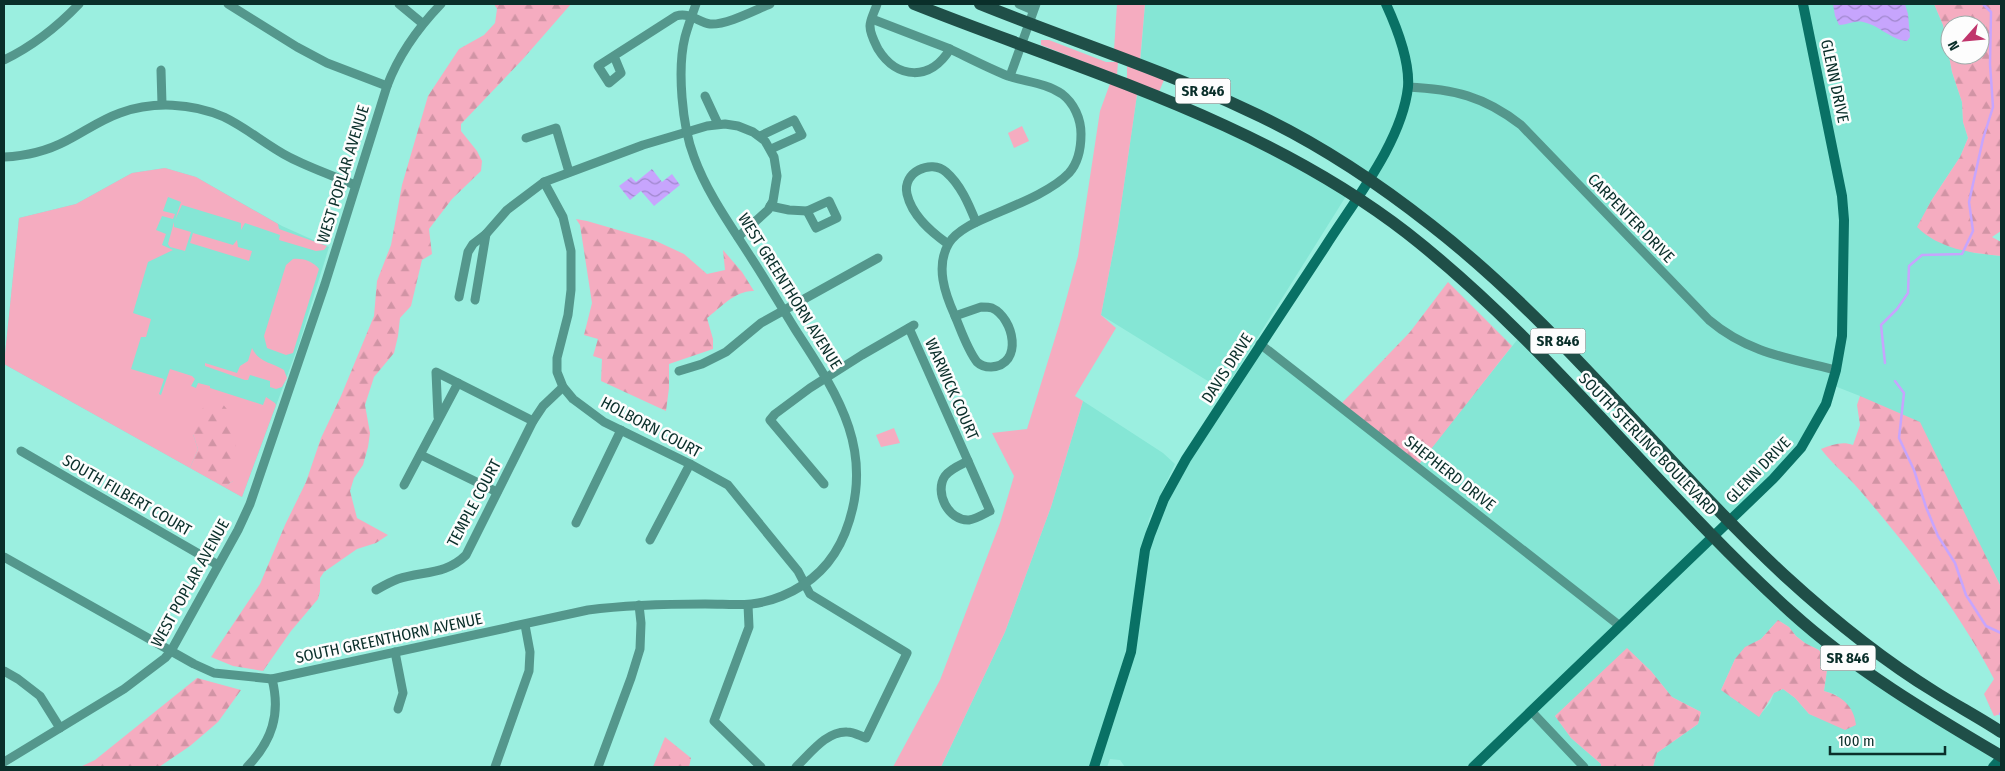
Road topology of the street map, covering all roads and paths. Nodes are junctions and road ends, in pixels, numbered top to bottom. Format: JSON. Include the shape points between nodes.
{"nodes":[{"id":1,"x":79,"y":4,"type":"edge"},
{"id":2,"x":228,"y":4,"type":"edge"},
{"id":3,"x":399,"y":4,"type":"edge"},
{"id":4,"x":441,"y":4,"type":"edge"},
{"id":5,"x":696,"y":4,"type":"edge"},
{"id":6,"x":770,"y":4,"type":"edge"},
{"id":7,"x":877,"y":4,"type":"edge"},
{"id":8,"x":914,"y":4,"type":"edge"},
{"id":9,"x":980,"y":4,"type":"edge"},
{"id":10,"x":1019,"y":4,"type":"edge"},
{"id":11,"x":1386,"y":4,"type":"edge"},
{"id":12,"x":1803,"y":4,"type":"edge"},
{"id":13,"x":1034,"y":7,"type":"edge"},
{"id":14,"x":692,"y":16,"type":"junction"},
{"id":15,"x":872,"y":19,"type":"junction"},
{"id":16,"x":1028,"y":23,"type":"junction"},
{"id":17,"x":422,"y":24,"type":"junction"},
{"id":18,"x":1021,"y":46,"type":"junction"},
{"id":19,"x":950,"y":49,"type":"junction"},
{"id":20,"x":614,"y":56,"type":"dead end"},
{"id":21,"x":4,"y":60,"type":"edge"},
{"id":22,"x":160,"y":70,"type":"dead end"},
{"id":23,"x":1010,"y":76,"type":"junction"},
{"id":24,"x":386,"y":86,"type":"junction"},
{"id":25,"x":1408,"y":87,"type":"junction"},
{"id":26,"x":705,"y":96,"type":"dead end"},
{"id":27,"x":162,"y":104,"type":"junction"},
{"id":28,"x":718,"y":124,"type":"junction"},
{"id":29,"x":686,"y":131,"type":"junction"},
{"id":30,"x":760,"y":136,"type":"junction"},
{"id":31,"x":526,"y":138,"type":"dead end"},
{"id":32,"x":770,"y":149,"type":"junction"},
{"id":33,"x":4,"y":157,"type":"edge"},
{"id":34,"x":569,"y":172,"type":"junction"},
{"id":35,"x":1369,"y":179,"type":"junction"},
{"id":36,"x":544,"y":182,"type":"junction"},
{"id":37,"x":356,"y":185,"type":"junction"},
{"id":38,"x":1356,"y":198,"type":"junction"},
{"id":39,"x":770,"y":206,"type":"junction"},
{"id":40,"x":807,"y":211,"type":"dead end"},
{"id":41,"x":976,"y":222,"type":"junction"},
{"id":42,"x":486,"y":234,"type":"junction"},
{"id":43,"x":738,"y":237,"type":"junction"},
{"id":44,"x":948,"y":244,"type":"junction"},
{"id":45,"x":878,"y":258,"type":"dead end"},
{"id":46,"x":459,"y":297,"type":"dead end"},
{"id":47,"x":475,"y":300,"type":"dead end"},
{"id":48,"x":783,"y":310,"type":"junction"},
{"id":49,"x":955,"y":316,"type":"junction"},
{"id":50,"x":1260,"y":344,"type":"junction"},
{"id":51,"x":1836,"y":370,"type":"junction"},
{"id":52,"x":679,"y":371,"type":"dead end"},
{"id":53,"x":827,"y":378,"type":"junction"},
{"id":54,"x":458,"y":383,"type":"junction"},
{"id":55,"x":563,"y":387,"type":"junction"},
{"id":56,"x":438,"y":417,"type":"junction"},
{"id":57,"x":534,"y":421,"type":"junction"},
{"id":58,"x":621,"y":430,"type":"junction"},
{"id":59,"x":21,"y":451,"type":"dead end"},
{"id":60,"x":421,"y":455,"type":"junction"},
{"id":61,"x":968,"y":461,"type":"junction"},
{"id":62,"x":690,"y":464,"type":"junction"},
{"id":63,"x":824,"y":484,"type":"dead end"},
{"id":64,"x":404,"y":485,"type":"dead end"},
{"id":65,"x":497,"y":492,"type":"junction"},
{"id":66,"x":1730,"y":521,"type":"junction"},
{"id":67,"x":576,"y":523,"type":"dead end"},
{"id":68,"x":1714,"y":536,"type":"junction"},
{"id":69,"x":650,"y":540,"type":"dead end"},
{"id":70,"x":4,"y":557,"type":"edge"},
{"id":71,"x":218,"y":565,"type":"junction"},
{"id":72,"x":805,"y":584,"type":"junction"},
{"id":73,"x":376,"y":590,"type":"dead end"},
{"id":74,"x":638,"y":605,"type":"junction"},
{"id":75,"x":748,"y":605,"type":"junction"},
{"id":76,"x":525,"y":625,"type":"junction"},
{"id":77,"x":1620,"y":626,"type":"junction"},
{"id":78,"x":171,"y":651,"type":"junction"},
{"id":79,"x":394,"y":652,"type":"junction"},
{"id":80,"x":4,"y":671,"type":"edge"},
{"id":81,"x":272,"y":679,"type":"junction"},
{"id":82,"x":398,"y":709,"type":"dead end"},
{"id":83,"x":1532,"y":712,"type":"junction"},
{"id":84,"x":60,"y":728,"type":"junction"},
{"id":85,"x":2001,"y":732,"type":"edge"},
{"id":86,"x":2001,"y":757,"type":"edge"},
{"id":87,"x":4,"y":762,"type":"edge"},
{"id":88,"x":247,"y":767,"type":"edge"},
{"id":89,"x":495,"y":767,"type":"edge"},
{"id":90,"x":598,"y":767,"type":"edge"},
{"id":91,"x":761,"y":767,"type":"edge"},
{"id":92,"x":796,"y":767,"type":"edge"},
{"id":93,"x":1094,"y":767,"type":"edge"},
{"id":94,"x":1473,"y":767,"type":"edge"},
{"id":95,"x":1584,"y":767,"type":"edge"},
{"id":96,"x":1993,"y":767,"type":"edge"}],
"edges":[{"from":1,"to":21,"type":"street","via":[[45,36]]},
{"from":2,"to":24,"type":"street","via":[[296,48]]},
{"from":3,"to":17,"type":"street"},
{"from":4,"to":17,"type":"street","name":"WEST POPLAR AVENUE"},
{"from":5,"to":14,"type":"street","name":"WEST GREENTHORN AVENUE"},
{"from":6,"to":14,"type":"street","via":[[715,24]]},
{"from":7,"to":15,"type":"street"},
{"from":8,"to":18,"type":"main road","name":"SOUTH STERLING BOULEVARD","number":"SR 846"},
{"from":9,"to":16,"type":"main road","name":"SOUTH STERLING BOULEVARD","number":"SR 846"},
{"from":10,"to":13,"type":"street"},
{"from":11,"to":25,"type":"street","name":"DAVIS DRIVE","via":[[1404,52]]},
{"from":12,"to":51,"type":"street","name":"GLENN DRIVE","via":[[1842,196],[1842,334]]},
{"from":13,"to":16,"type":"street"},
{"from":14,"to":20,"type":"street","via":[[676,16]]},
{"from":14,"to":29,"type":"street","name":"WEST GREENTHORN AVENUE","via":[[683,56]]},
{"from":15,"to":19,"type":"street"},
{"from":15,"to":19,"type":"street","via":[[871,32],[877,48],[887,61],[902,71],[916,74],[926,70],[941,61]]},
{"from":16,"to":18,"type":"street"},
{"from":16,"to":35,"type":"main road","name":"SOUTH STERLING BOULEVARD","number":"SR 846","via":[[1249,111],[1296,134]]},
{"from":17,"to":24,"type":"street","name":"WEST POPLAR AVENUE","via":[[403,51]]},
{"from":18,"to":23,"type":"street"},
{"from":18,"to":38,"type":"main road","name":"SOUTH STERLING BOULEVARD","number":"SR 846","via":[[1216,120],[1271,147]]},
{"from":19,"to":23,"type":"street"},
{"from":22,"to":27,"type":"street"},
{"from":23,"to":41,"type":"street","via":[[1052,89],[1068,100],[1081,127],[1077,158],[1063,178],[1027,200]]},
{"from":24,"to":37,"type":"street","name":"WEST POPLAR AVENUE"},
{"from":25,"to":35,"type":"street","name":"DAVIS DRIVE","via":[[1396,134]]},
{"from":25,"to":51,"type":"street","name":"CARPENTER DRIVE","via":[[1462,93],[1504,112],[1521,125],[1720,330],[1753,348]]},
{"from":26,"to":28,"type":"street"},
{"from":27,"to":33,"type":"street","via":[[120,113],[42,151]]},
{"from":27,"to":37,"type":"street","via":[[223,117],[289,157]]},
{"from":28,"to":29,"type":"street"},
{"from":28,"to":30,"type":"street","via":[[743,127]]},
{"from":29,"to":34,"type":"street"},
{"from":29,"to":43,"type":"street","name":"WEST GREENTHORN AVENUE","via":[[700,172]]},
{"from":30,"to":32,"type":"street"},
{"from":30,"to":32,"type":"street","via":[[794,120],[802,135]]},
{"from":31,"to":34,"type":"street","via":[[556,128]]},
{"from":32,"to":39,"type":"street","via":[[777,167],[775,194]]},
{"from":34,"to":36,"type":"street"},
{"from":35,"to":38,"type":"street","name":"DAVIS DRIVE"},
{"from":35,"to":66,"type":"main road","name":"SOUTH STERLING BOULEVARD","number":"SR 846","via":[[1429,223],[1498,281]]},
{"from":36,"to":42,"type":"street","via":[[506,210]]},
{"from":36,"to":55,"type":"street","via":[[563,217],[571,251],[568,315],[557,358],[557,372]]},
{"from":37,"to":71,"type":"street","name":"WEST POPLAR AVENUE","via":[[250,504]]},
{"from":38,"to":50,"type":"street","name":"DAVIS DRIVE"},
{"from":38,"to":68,"type":"main road","name":"SOUTH STERLING BOULEVARD","number":"SR 846","via":[[1411,236],[1486,300]]},
{"from":39,"to":40,"type":"street"},
{"from":39,"to":43,"type":"street"},
{"from":41,"to":44,"type":"street"},
{"from":41,"to":44,"type":"street","via":[[960,189],[946,172],[934,166],[918,170],[906,188],[908,199],[924,224]]},
{"from":42,"to":46,"type":"street","via":[[468,252]]},
{"from":42,"to":47,"type":"street"},
{"from":43,"to":48,"type":"street","name":"WEST GREENTHORN AVENUE"},
{"from":44,"to":49,"type":"street","via":[[943,280]]},
{"from":45,"to":48,"type":"street"},
{"from":48,"to":52,"type":"street","via":[[726,352]]},
{"from":48,"to":53,"type":"street","name":"WEST GREENTHORN AVENUE"},
{"from":49,"to":49,"type":"street","via":[[981,307],[996,310],[1010,333],[1013,349],[1008,359],[993,367],[981,366]]},
{"from":50,"to":77,"type":"street","name":"SHEPHERD DRIVE"},
{"from":50,"to":93,"type":"street","name":"DAVIS DRIVE","via":[[1182,467],[1155,518],[1145,550],[1131,652]]},
{"from":51,"to":66,"type":"street","name":"GLENN DRIVE","via":[[1826,404],[1801,448]]},
{"from":53,"to":61,"type":"street","name":"WARWICK COURT","via":[[912,327]]},
{"from":53,"to":63,"type":"street","via":[[770,420]]},
{"from":53,"to":72,"type":"street","name":"WEST GREENTHORN AVENUE","via":[[849,424],[857,484],[850,521],[842,539],[826,566]]},
{"from":54,"to":56,"type":"street"},
{"from":54,"to":56,"type":"street","via":[[436,372]]},
{"from":54,"to":57,"type":"street"},
{"from":55,"to":57,"type":"street","name":"TEMPLE COURT","via":[[543,406]]},
{"from":55,"to":58,"type":"street","name":"HOLBORN COURT","via":[[588,411]]},
{"from":56,"to":60,"type":"street"},
{"from":57,"to":65,"type":"street","name":"TEMPLE COURT"},
{"from":58,"to":62,"type":"street","name":"HOLBORN COURT"},
{"from":58,"to":67,"type":"street"},
{"from":59,"to":71,"type":"street","name":"SOUTH FILBERT COURT"},
{"from":60,"to":64,"type":"street"},
{"from":60,"to":65,"type":"street"},
{"from":61,"to":61,"type":"street","name":"WARWICK COURT","via":[[947,474],[941,484],[950,512],[966,520],[990,511]]},
{"from":62,"to":69,"type":"street"},
{"from":62,"to":72,"type":"street","name":"HOLBORN COURT","via":[[728,485]]},
{"from":65,"to":73,"type":"street","name":"TEMPLE COURT","via":[[466,555],[457,564],[396,580]]},
{"from":66,"to":68,"type":"street","name":"GLENN DRIVE"},
{"from":66,"to":85,"type":"main road","name":"SOUTH STERLING BOULEVARD","number":"SR 846","via":[[1782,573],[1848,630],[1936,693]]},
{"from":68,"to":77,"type":"street","name":"GLENN DRIVE"},
{"from":68,"to":86,"type":"main road","name":"SOUTH STERLING BOULEVARD","number":"SR 846","via":[[1792,613],[1842,653],[1906,699]]},
{"from":70,"to":78,"type":"street","name":"SOUTH GREENTHORN AVENUE"},
{"from":71,"to":78,"type":"street","name":"WEST POPLAR AVENUE"},
{"from":72,"to":75,"type":"street","name":"SOUTH GREENTHORN AVENUE","via":[[782,596]]},
{"from":72,"to":92,"type":"street","name":"HOLBORN COURT","via":[[810,594],[907,653],[866,738],[839,732],[824,740]]},
{"from":74,"to":75,"type":"street","name":"SOUTH GREENTHORN AVENUE"},
{"from":74,"to":76,"type":"street","name":"SOUTH GREENTHORN AVENUE","via":[[588,610]]},
{"from":74,"to":90,"type":"street","via":[[640,649]]},
{"from":75,"to":91,"type":"street","via":[[749,627],[714,721]]},
{"from":76,"to":79,"type":"street","name":"SOUTH GREENTHORN AVENUE"},
{"from":76,"to":89,"type":"street","via":[[530,652],[529,671]]},
{"from":77,"to":83,"type":"street","name":"GLENN DRIVE"},
{"from":78,"to":81,"type":"street","name":"SOUTH GREENTHORN AVENUE","via":[[214,673]]},
{"from":78,"to":84,"type":"street","name":"WEST POPLAR AVENUE","via":[[124,689]]},
{"from":79,"to":81,"type":"street","name":"SOUTH GREENTHORN AVENUE"},
{"from":79,"to":82,"type":"street","via":[[403,694]]},
{"from":80,"to":84,"type":"street","via":[[40,696]]},
{"from":81,"to":88,"type":"street","via":[[275,721],[267,740]]},
{"from":83,"to":94,"type":"street","name":"GLENN DRIVE"},
{"from":83,"to":95,"type":"street"},
{"from":84,"to":87,"type":"street","name":"WEST POPLAR AVENUE"},
{"from":86,"to":96,"type":"street"}]}
